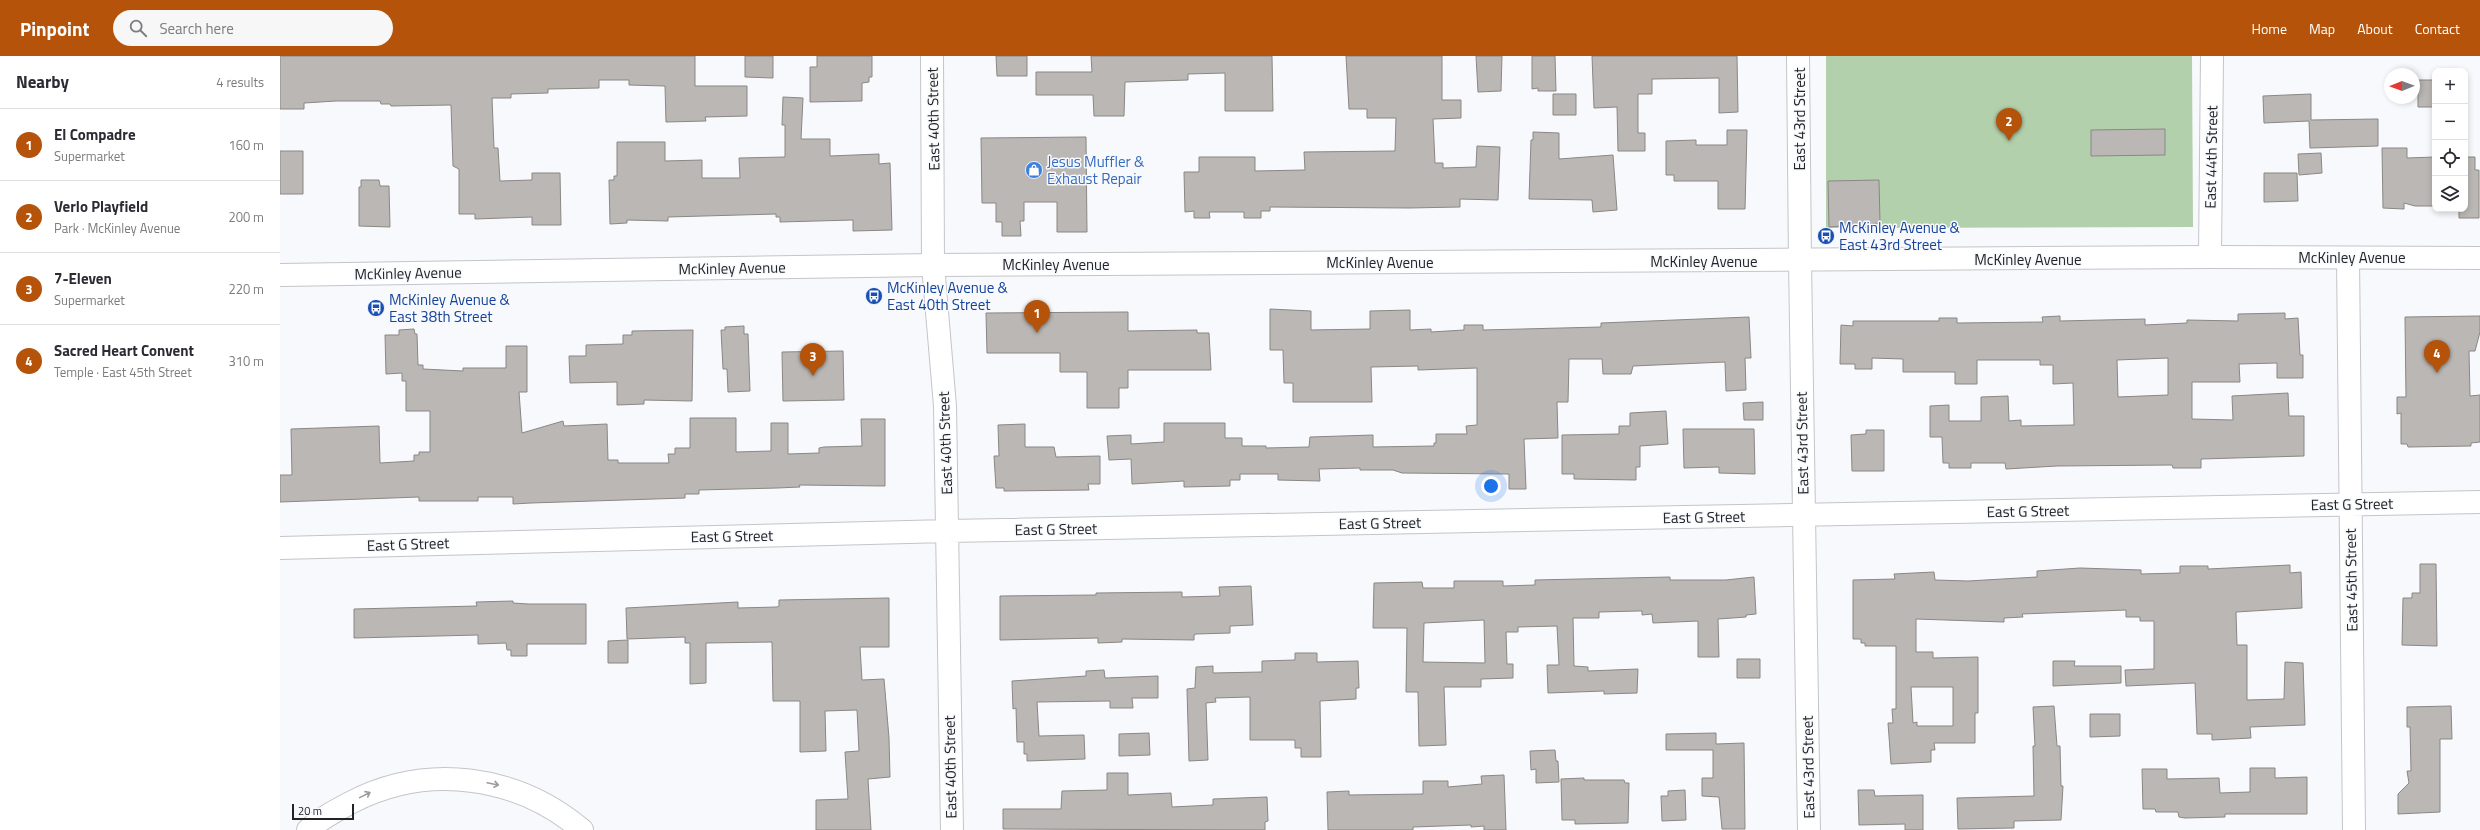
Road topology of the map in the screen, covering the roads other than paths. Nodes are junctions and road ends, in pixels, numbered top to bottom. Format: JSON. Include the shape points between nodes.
{"nodes":[{"id":1,"x":932,"y":56,"type":"edge"},
{"id":2,"x":1798,"y":56,"type":"edge"},
{"id":3,"x":2212,"y":56,"type":"edge"},
{"id":4,"x":2210,"y":257,"type":"junction"},
{"id":5,"x":2348,"y":258,"type":"junction"},
{"id":6,"x":2480,"y":258,"type":"edge"},
{"id":7,"x":1800,"y":261,"type":"junction"},
{"id":8,"x":933,"y":265,"type":"junction"},
{"id":9,"x":280,"y":275,"type":"edge"},
{"id":10,"x":2480,"y":502,"type":"edge"},
{"id":11,"x":2349,"y":504,"type":"junction"},
{"id":12,"x":1803,"y":515,"type":"junction"},
{"id":13,"x":947,"y":531,"type":"junction"},
{"id":14,"x":280,"y":548,"type":"edge"},
{"id":15,"x":308,"y":830,"type":"edge"},
{"id":16,"x":582,"y":830,"type":"edge"},
{"id":17,"x":952,"y":830,"type":"edge"},
{"id":18,"x":1809,"y":830,"type":"edge"},
{"id":19,"x":2354,"y":830,"type":"edge"}],
"edges":[{"from":1,"to":8,"type":"main road","name":"East 40th Street"},
{"from":2,"to":7,"type":"main road","name":"East 43rd Street"},
{"from":3,"to":4,"type":"main road","name":"East 44th Street"},
{"from":4,"to":5,"type":"main road","name":"McKinley Avenue"},
{"from":4,"to":7,"type":"main road","name":"McKinley Avenue"},
{"from":5,"to":6,"type":"main road","name":"McKinley Avenue"},
{"from":5,"to":11,"type":"main road","name":"East 45th Street"},
{"from":7,"to":8,"type":"main road","name":"McKinley Avenue"},
{"from":7,"to":12,"type":"main road","name":"East 43rd Street"},
{"from":8,"to":9,"type":"main road","name":"McKinley Avenue"},
{"from":8,"to":13,"type":"main road","name":"East 40th Street","via":[[945,406]]},
{"from":10,"to":11,"type":"main road","name":"East G Street"},
{"from":11,"to":12,"type":"main road","name":"East G Street"},
{"from":11,"to":19,"type":"main road","name":"East 45th Street"},
{"from":12,"to":13,"type":"main road","name":"East G Street"},
{"from":12,"to":18,"type":"main road","name":"East 43rd Street"},
{"from":13,"to":14,"type":"main road","name":"East G Street"},
{"from":13,"to":17,"type":"main road","name":"East 40th Street"},
{"from":15,"to":16,"type":"main road","one_way":true,"via":[[370,793],[406,782],[455,779],[493,783],[523,792],[546,804]]}]}
